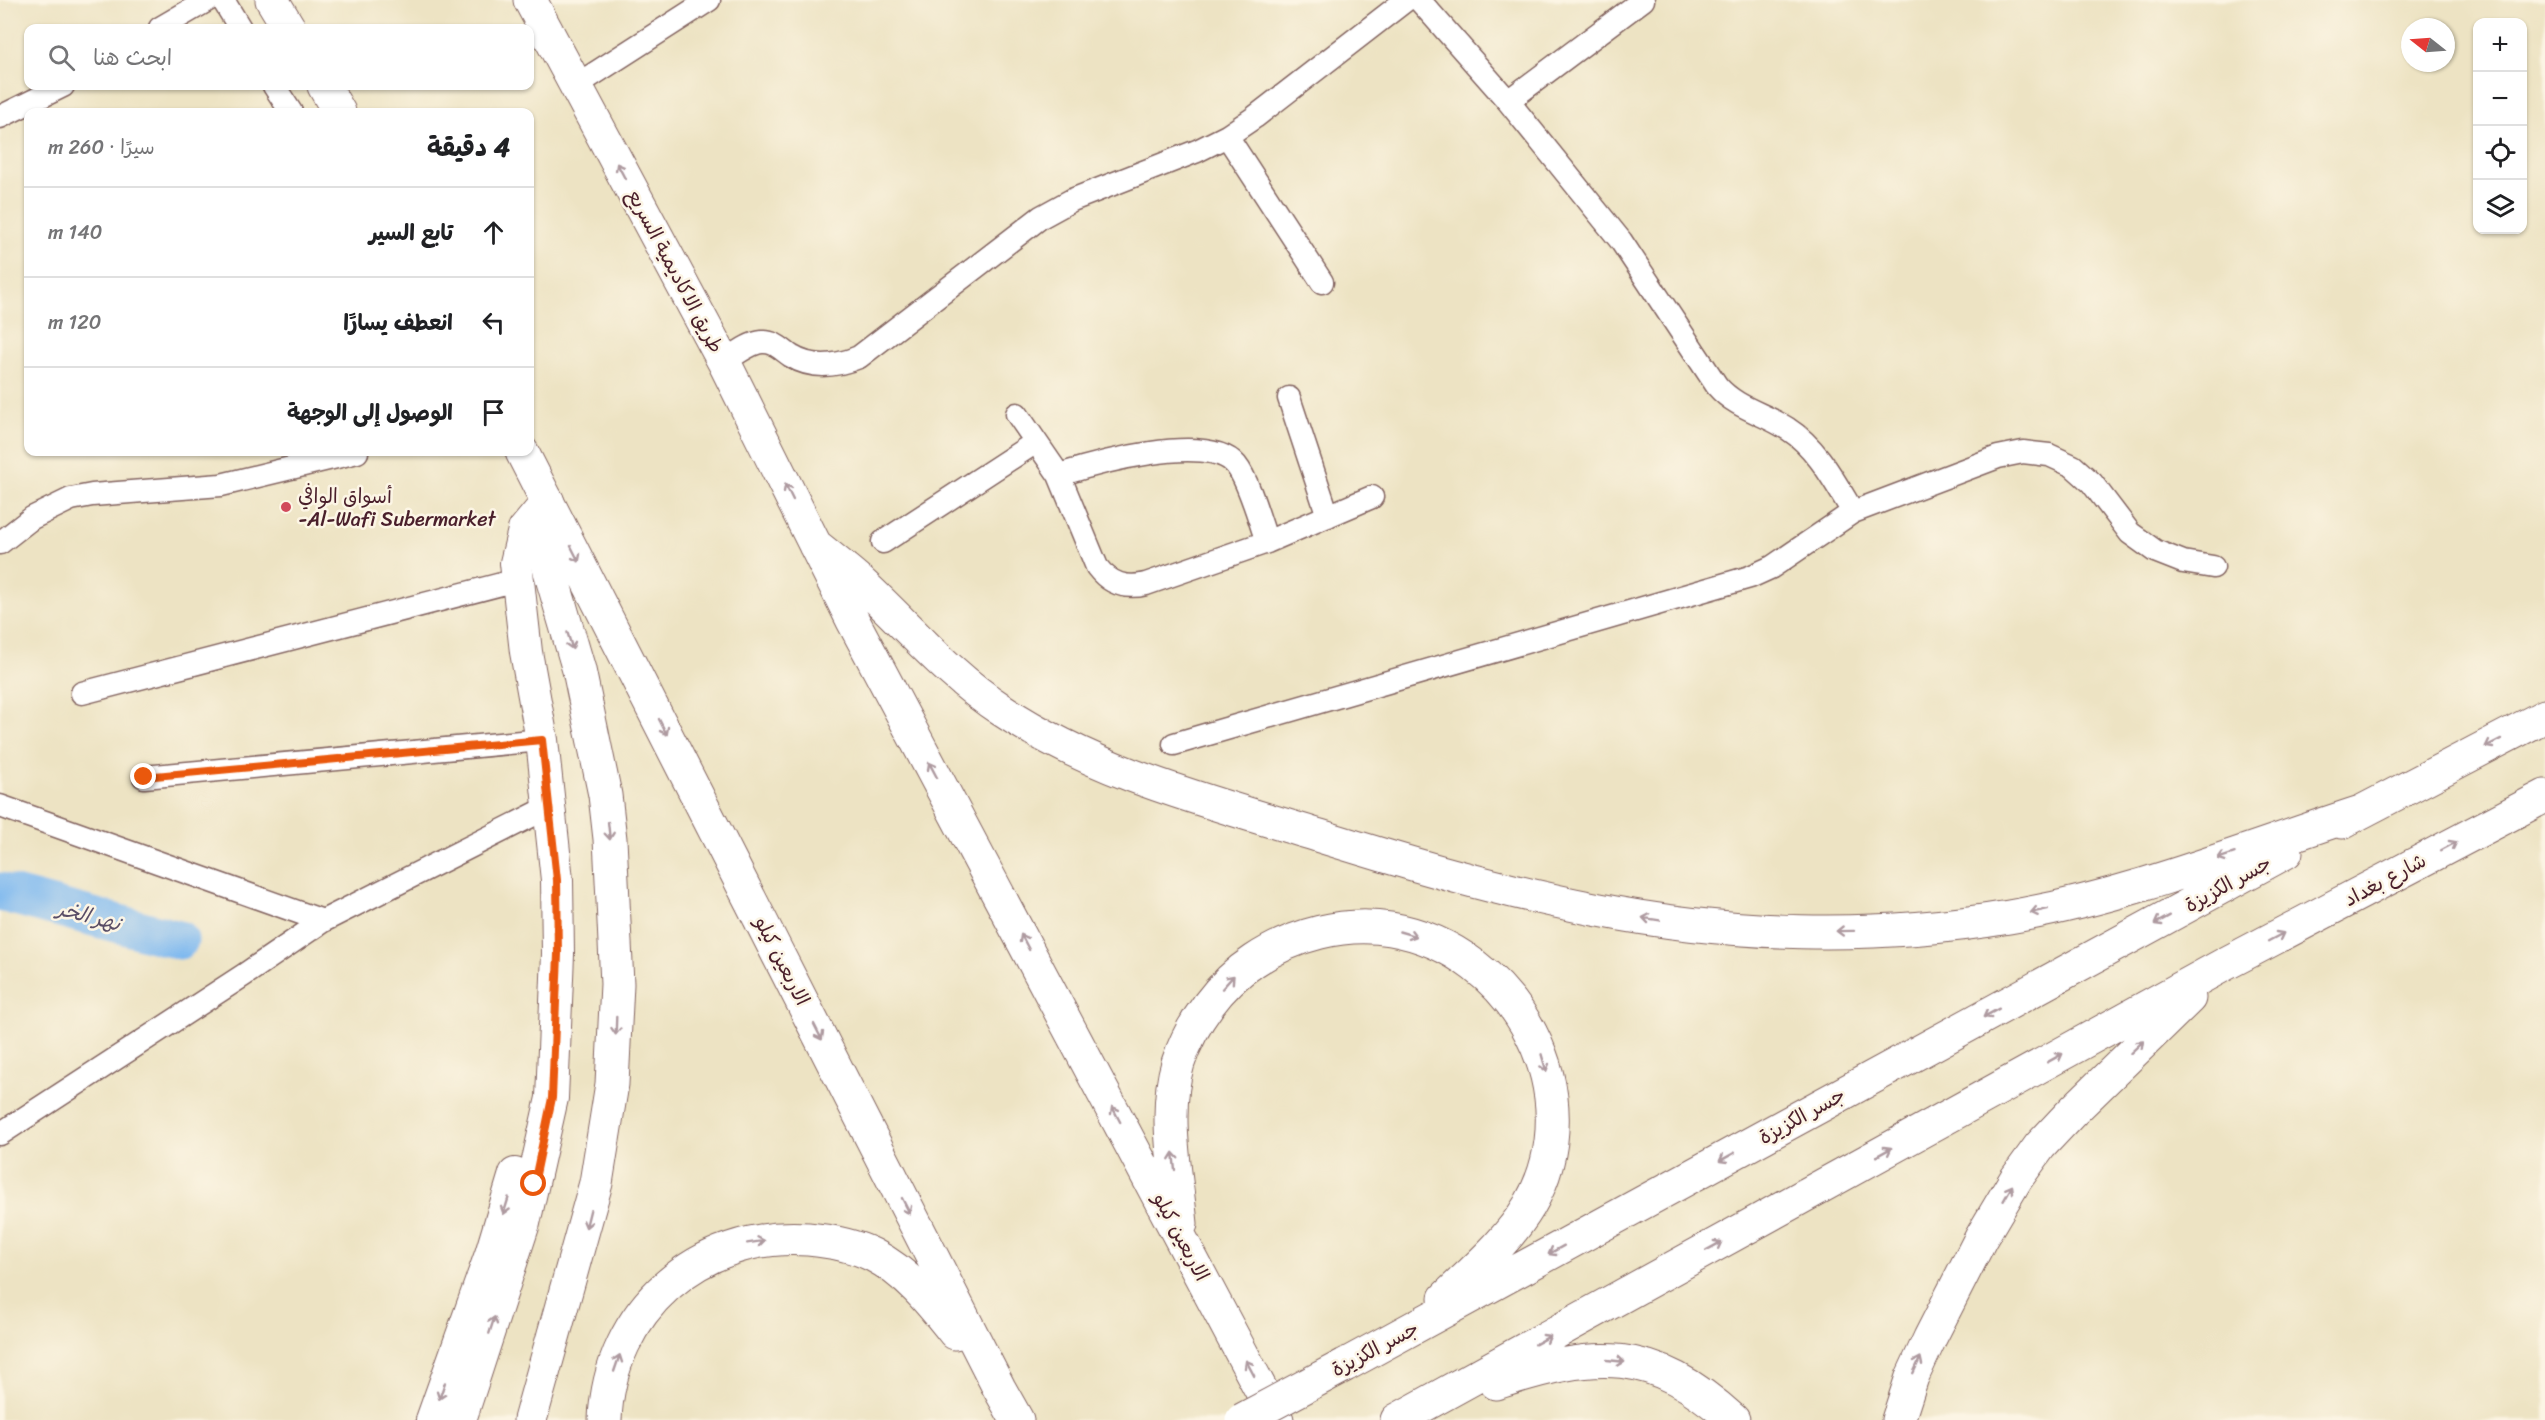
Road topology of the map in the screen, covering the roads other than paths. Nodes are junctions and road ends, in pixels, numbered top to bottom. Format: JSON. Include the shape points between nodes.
{"nodes":[{"id":1,"x":208,"y":0,"type":"edge"},
{"id":2,"x":223,"y":0,"type":"edge"},
{"id":3,"x":272,"y":0,"type":"edge"},
{"id":4,"x":530,"y":0,"type":"edge"},
{"id":5,"x":709,"y":0,"type":"edge"},
{"id":6,"x":1406,"y":0,"type":"edge"},
{"id":7,"x":1419,"y":0,"type":"edge"},
{"id":8,"x":1643,"y":0,"type":"edge"},
{"id":9,"x":166,"y":24,"type":"edge"},
{"id":10,"x":238,"y":24,"type":"edge"},
{"id":11,"x":287,"y":24,"type":"edge"},
{"id":12,"x":575,"y":86,"type":"junction"},
{"id":13,"x":55,"y":90,"type":"edge"},
{"id":14,"x":277,"y":90,"type":"edge"},
{"id":15,"x":326,"y":90,"type":"edge"},
{"id":16,"x":1508,"y":101,"type":"junction"},
{"id":17,"x":288,"y":108,"type":"edge"},
{"id":18,"x":337,"y":108,"type":"edge"},
{"id":19,"x":0,"y":117,"type":"edge"},
{"id":20,"x":1227,"y":136,"type":"junction"},
{"id":21,"x":1322,"y":282,"type":"dead end"},
{"id":22,"x":724,"y":362,"type":"junction"},
{"id":23,"x":1289,"y":398,"type":"dead end"},
{"id":24,"x":1017,"y":414,"type":"dead end"},
{"id":25,"x":1036,"y":442,"type":"junction"},
{"id":26,"x":341,"y":456,"type":"edge"},
{"id":27,"x":524,"y":456,"type":"edge"},
{"id":28,"x":1059,"y":475,"type":"junction"},
{"id":29,"x":1372,"y":497,"type":"dead end"},
{"id":30,"x":548,"y":501,"type":"junction"},
{"id":31,"x":1853,"y":512,"type":"junction"},
{"id":32,"x":1328,"y":516,"type":"junction"},
{"id":33,"x":883,"y":542,"type":"dead end"},
{"id":34,"x":1267,"y":542,"type":"junction"},
{"id":35,"x":0,"y":543,"type":"edge"},
{"id":36,"x":815,"y":545,"type":"junction"},
{"id":37,"x":2213,"y":567,"type":"dead end"},
{"id":38,"x":517,"y":580,"type":"junction"},
{"id":39,"x":82,"y":693,"type":"dead end"},
{"id":40,"x":2545,"y":716,"type":"edge"},
{"id":41,"x":542,"y":740,"type":"junction"},
{"id":42,"x":1174,"y":744,"type":"dead end"},
{"id":43,"x":144,"y":777,"type":"dead end"},
{"id":44,"x":2545,"y":796,"type":"edge"},
{"id":45,"x":0,"y":806,"type":"edge"},
{"id":46,"x":551,"y":806,"type":"junction"},
{"id":47,"x":2361,"y":812,"type":"junction"},
{"id":48,"x":322,"y":921,"type":"junction"},
{"id":49,"x":2225,"y":964,"type":"junction"},
{"id":50,"x":552,"y":1050,"type":"junction"},
{"id":51,"x":0,"y":1134,"type":"edge"},
{"id":52,"x":1183,"y":1240,"type":"junction"},
{"id":53,"x":1413,"y":1328,"type":"junction"},
{"id":54,"x":999,"y":1388,"type":"junction"},
{"id":55,"x":1407,"y":1414,"type":"edge"},
{"id":56,"x":432,"y":1420,"type":"edge"},
{"id":57,"x":460,"y":1420,"type":"edge"},
{"id":58,"x":530,"y":1420,"type":"edge"},
{"id":59,"x":605,"y":1420,"type":"edge"},
{"id":60,"x":1017,"y":1420,"type":"edge"},
{"id":61,"x":1242,"y":1420,"type":"edge"},
{"id":62,"x":1277,"y":1420,"type":"edge"},
{"id":63,"x":1733,"y":1420,"type":"edge"},
{"id":64,"x":1898,"y":1420,"type":"edge"}],
"edges":[{"from":1,"to":9,"type":"street"},
{"from":2,"to":10,"type":"street"},
{"from":3,"to":11,"type":"highway"},
{"from":4,"to":12,"type":"highway","name":"طريق الاكاديمية السريع"},
{"from":5,"to":12,"type":"street"},
{"from":6,"to":20,"type":"street"},
{"from":7,"to":16,"type":"street"},
{"from":8,"to":16,"type":"street"},
{"from":22,"to":12,"type":"highway","name":"طريق الاكاديمية السريع","one_way":true},
{"from":13,"to":19,"type":"street"},
{"from":14,"to":17,"type":"street"},
{"from":15,"to":18,"type":"highway"},
{"from":16,"to":31,"type":"street","via":[[1621,241],[1717,386],[1737,405],[1801,438]]},
{"from":20,"to":21,"type":"street"},
{"from":20,"to":22,"type":"street","via":[[1056,208],[859,357],[819,365],[763,342]]},
{"from":36,"to":22,"type":"highway","name":"طريق الاكاديمية السريع","one_way":true},
{"from":23,"to":32,"type":"street"},
{"from":24,"to":25,"type":"street"},
{"from":25,"to":28,"type":"street"},
{"from":25,"to":33,"type":"street"},
{"from":26,"to":35,"type":"street","via":[[221,485],[71,499],[32,518]]},
{"from":27,"to":30,"type":"highway"},
{"from":28,"to":34,"type":"street","via":[[1105,460],[1173,451],[1210,452],[1225,457],[1243,477]]},
{"from":28,"to":34,"type":"street","via":[[1097,567],[1119,585],[1146,584]]},
{"from":29,"to":32,"type":"street"},
{"from":30,"to":38,"type":"main road","via":[[524,530],[517,555]]},
{"from":30,"to":54,"type":"highway","name":"الاربعين كيلو","one_way":true},
{"from":30,"to":58,"type":"highway","one_way":true,"via":[[548,564],[582,682],[605,795],[617,994],[612,1084],[596,1184]]},
{"from":31,"to":37,"type":"street","via":[[1998,457],[2023,452],[2049,455],[2073,466],[2092,483],[2130,533],[2155,551],[2183,562]]},
{"from":31,"to":42,"type":"street","via":[[1772,567],[1750,577]]},
{"from":32,"to":34,"type":"street"},
{"from":47,"to":36,"type":"highway","one_way":true,"via":[[2118,892],[2065,906],[1958,925],[1813,932],[1709,925],[1596,910],[1403,862],[1145,780],[1068,748],[975,691]]},
{"from":52,"to":36,"type":"highway","name":"الاربعين كيلو","one_way":true},
{"from":38,"to":39,"type":"street"},
{"from":38,"to":41,"type":"main road"},
{"from":40,"to":47,"type":"highway","one_way":true},
{"from":41,"to":43,"type":"street"},
{"from":41,"to":46,"type":"main road"},
{"from":49,"to":44,"type":"highway","name":"شارع بغداد","one_way":true},
{"from":45,"to":48,"type":"street"},
{"from":46,"to":48,"type":"street"},
{"from":46,"to":50,"type":"main road","via":[[559,916]]},
{"from":47,"to":53,"type":"highway","name":"جسر الكزيزة","one_way":true},
{"from":48,"to":51,"type":"street"},
{"from":55,"to":49,"type":"highway","one_way":true},
{"from":64,"to":49,"type":"highway","one_way":true,"via":[[1930,1338],[1981,1238],[2022,1171],[2072,1112]]},
{"from":50,"to":56,"type":"main road","one_way":true,"via":[[535,1095],[491,1254]]},
{"from":57,"to":50,"type":"main road","one_way":true,"via":[[534,1184],[552,1098]]},
{"from":52,"to":53,"type":"highway","one_way":true,"via":[[1173,1153],[1176,1075],[1189,1037],[1218,993],[1237,972],[1270,950],[1302,937],[1361,928],[1391,929],[1423,938],[1471,964],[1505,995],[1529,1025],[1542,1054],[1552,1113],[1551,1140],[1543,1173],[1529,1205],[1485,1259]]},
{"from":62,"to":52,"type":"highway","name":"الاربعين كيلو","one_way":true},
{"from":53,"to":61,"type":"highway","name":"جسر الكزيزة","bridge":true},
{"from":59,"to":54,"type":"highway","one_way":true,"via":[[605,1400],[622,1347],[652,1299],[674,1278],[710,1256],[750,1242],[789,1238],[847,1245],[898,1272],[929,1300]]},
{"from":54,"to":60,"type":"highway","name":"الاربعين كيلو"},
{"from":55,"to":63,"type":"highway","one_way":true,"via":[[1547,1366],[1618,1360],[1664,1371],[1693,1387]]}]}
